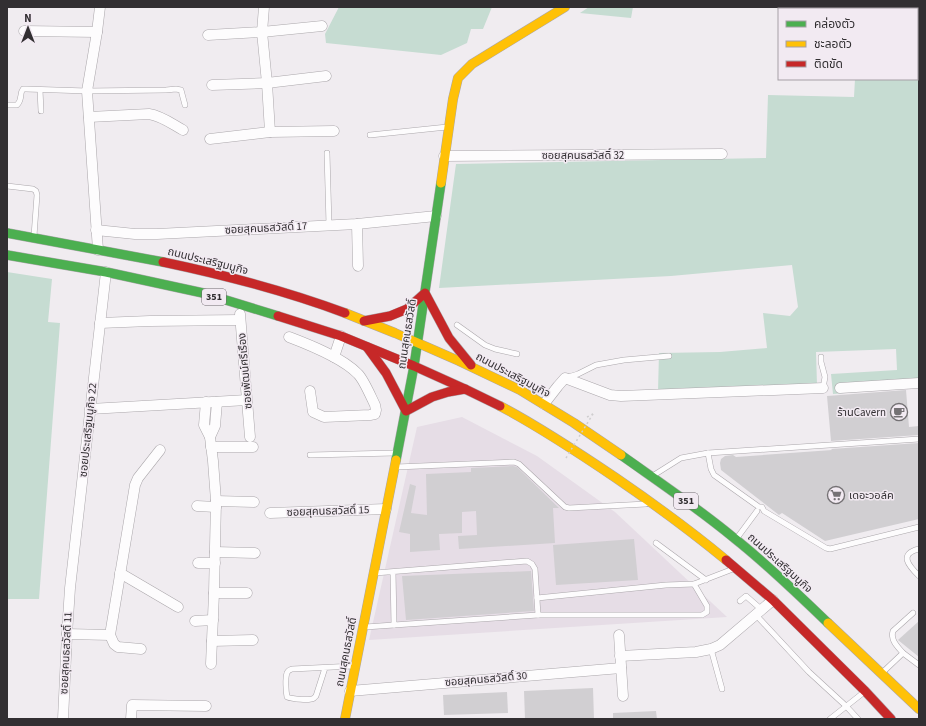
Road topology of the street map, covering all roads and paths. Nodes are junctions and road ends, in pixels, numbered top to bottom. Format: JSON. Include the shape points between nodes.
{"nodes":[{"id":1,"x":100,"y":7,"type":"edge"},
{"id":2,"x":264,"y":7,"type":"edge"},
{"id":3,"x":566,"y":7,"type":"edge"},
{"id":4,"x":322,"y":26,"type":"dead end"},
{"id":5,"x":24,"y":32,"type":"dead end"},
{"id":6,"x":97,"y":32,"type":"junction"},
{"id":7,"x":262,"y":32,"type":"junction"},
{"id":8,"x":208,"y":35,"type":"dead end"},
{"id":9,"x":326,"y":76,"type":"dead end"},
{"id":10,"x":267,"y":83,"type":"junction"},
{"id":11,"x":212,"y":85,"type":"dead end"},
{"id":12,"x":40,"y":90,"type":"junction"},
{"id":13,"x":87,"y":91,"type":"junction"},
{"id":14,"x":185,"y":105,"type":"dead end"},
{"id":15,"x":7,"y":106,"type":"edge"},
{"id":16,"x":41,"y":111,"type":"dead end"},
{"id":17,"x":89,"y":117,"type":"junction"},
{"id":18,"x":449,"y":127,"type":"junction"},
{"id":19,"x":183,"y":130,"type":"dead end"},
{"id":20,"x":334,"y":131,"type":"dead end"},
{"id":21,"x":270,"y":132,"type":"junction"},
{"id":22,"x":370,"y":135,"type":"dead end"},
{"id":23,"x":210,"y":139,"type":"dead end"},
{"id":24,"x":327,"y":153,"type":"dead end"},
{"id":25,"x":722,"y":154,"type":"dead end"},
{"id":26,"x":444,"y":156,"type":"junction"},
{"id":27,"x":7,"y":186,"type":"edge"},
{"id":28,"x":436,"y":216,"type":"junction"},
{"id":29,"x":357,"y":224,"type":"junction"},
{"id":30,"x":329,"y":225,"type":"junction"},
{"id":31,"x":96,"y":230,"type":"junction"},
{"id":32,"x":7,"y":233,"type":"edge"},
{"id":33,"x":34,"y":238,"type":"junction"},
{"id":34,"x":98,"y":250,"type":"junction"},
{"id":35,"x":7,"y":255,"type":"edge"},
{"id":36,"x":358,"y":266,"type":"dead end"},
{"id":37,"x":106,"y":272,"type":"junction"},
{"id":38,"x":425,"y":293,"type":"junction"},
{"id":39,"x":239,"y":304,"type":"junction"},
{"id":40,"x":318,"y":315,"type":"junction"},
{"id":41,"x":240,"y":320,"type":"junction"},
{"id":42,"x":364,"y":321,"type":"junction"},
{"id":43,"x":100,"y":323,"type":"junction"},
{"id":44,"x":457,"y":326,"type":"dead end"},
{"id":45,"x":341,"y":336,"type":"junction"},
{"id":46,"x":289,"y":337,"type":"dead end"},
{"id":47,"x":418,"y":343,"type":"junction"},
{"id":48,"x":367,"y":347,"type":"junction"},
{"id":49,"x":517,"y":354,"type":"dead end"},
{"id":50,"x":669,"y":356,"type":"dead end"},
{"id":51,"x":334,"y":357,"type":"junction"},
{"id":52,"x":821,"y":357,"type":"dead end"},
{"id":53,"x":414,"y":366,"type":"junction"},
{"id":54,"x":474,"y":368,"type":"junction"},
{"id":55,"x":565,"y":378,"type":"junction"},
{"id":56,"x":919,"y":383,"type":"edge"},
{"id":57,"x":823,"y":388,"type":"joint"},
{"id":58,"x":840,"y":388,"type":"dead end"},
{"id":59,"x":465,"y":389,"type":"junction"},
{"id":60,"x":310,"y":391,"type":"dead end"},
{"id":61,"x":247,"y":400,"type":"junction"},
{"id":62,"x":512,"y":400,"type":"junction"},
{"id":63,"x":206,"y":402,"type":"junction"},
{"id":64,"x":217,"y":402,"type":"junction"},
{"id":65,"x":544,"y":404,"type":"junction"},
{"id":66,"x":90,"y":409,"type":"junction"},
{"id":67,"x":406,"y":411,"type":"junction"},
{"id":68,"x":593,"y":414,"type":"dead end"},
{"id":69,"x":919,"y":439,"type":"edge"},
{"id":70,"x":211,"y":442,"type":"junction"},
{"id":71,"x":160,"y":450,"type":"dead end"},
{"id":72,"x":397,"y":453,"type":"junction"},
{"id":73,"x":708,"y":453,"type":"junction"},
{"id":74,"x":310,"y":455,"type":"dead end"},
{"id":75,"x":566,"y":458,"type":"dead end"},
{"id":76,"x":395,"y":467,"type":"junction"},
{"id":77,"x":651,"y":476,"type":"junction"},
{"id":78,"x":254,"y":502,"type":"dead end"},
{"id":79,"x":216,"y":504,"type":"junction"},
{"id":80,"x":653,"y":504,"type":"junction"},
{"id":81,"x":197,"y":506,"type":"dead end"},
{"id":82,"x":386,"y":509,"type":"junction"},
{"id":83,"x":758,"y":509,"type":"junction"},
{"id":84,"x":270,"y":513,"type":"dead end"},
{"id":85,"x":919,"y":528,"type":"edge"},
{"id":86,"x":735,"y":539,"type":"junction"},
{"id":87,"x":656,"y":543,"type":"dead end"},
{"id":88,"x":919,"y":549,"type":"edge"},
{"id":89,"x":215,"y":552,"type":"junction"},
{"id":90,"x":255,"y":553,"type":"dead end"},
{"id":91,"x":198,"y":563,"type":"dead end"},
{"id":92,"x":215,"y":563,"type":"junction"},
{"id":93,"x":736,"y":568,"type":"junction"},
{"id":94,"x":393,"y":572,"type":"junction"},
{"id":95,"x":120,"y":573,"type":"junction"},
{"id":96,"x":374,"y":573,"type":"junction"},
{"id":97,"x":919,"y":576,"type":"edge"},
{"id":98,"x":706,"y":580,"type":"junction"},
{"id":99,"x":694,"y":584,"type":"junction"},
{"id":100,"x":70,"y":588,"type":"joint"},
{"id":101,"x":214,"y":593,"type":"junction"},
{"id":102,"x":248,"y":593,"type":"dead end"},
{"id":103,"x":537,"y":598,"type":"junction"},
{"id":104,"x":774,"y":600,"type":"junction"},
{"id":105,"x":740,"y":601,"type":"dead end"},
{"id":106,"x":178,"y":607,"type":"dead end"},
{"id":107,"x":759,"y":612,"type":"junction"},
{"id":108,"x":913,"y":613,"type":"dead end"},
{"id":109,"x":538,"y":615,"type":"junction"},
{"id":110,"x":213,"y":620,"type":"junction"},
{"id":111,"x":195,"y":621,"type":"dead end"},
{"id":112,"x":394,"y":625,"type":"junction"},
{"id":113,"x":363,"y":627,"type":"junction"},
{"id":114,"x":67,"y":634,"type":"junction"},
{"id":115,"x":110,"y":635,"type":"junction"},
{"id":116,"x":619,"y":635,"type":"dead end"},
{"id":117,"x":212,"y":640,"type":"junction"},
{"id":118,"x":252,"y":640,"type":"dead end"},
{"id":119,"x":141,"y":649,"type":"dead end"},
{"id":120,"x":711,"y":649,"type":"junction"},
{"id":121,"x":903,"y":653,"type":"junction"},
{"id":122,"x":620,"y":656,"type":"junction"},
{"id":123,"x":211,"y":664,"type":"dead end"},
{"id":124,"x":919,"y":665,"type":"edge"},
{"id":125,"x":355,"y":666,"type":"junction"},
{"id":126,"x":325,"y":668,"type":"junction"},
{"id":127,"x":621,"y":668,"type":"junction"},
{"id":128,"x":881,"y":674,"type":"junction"},
{"id":129,"x":722,"y":689,"type":"dead end"},
{"id":130,"x":350,"y":691,"type":"junction"},
{"id":131,"x":865,"y":691,"type":"junction"},
{"id":132,"x":622,"y":696,"type":"dead end"},
{"id":133,"x":206,"y":706,"type":"dead end"},
{"id":134,"x":846,"y":706,"type":"junction"},
{"id":135,"x":919,"y":709,"type":"edge"},
{"id":136,"x":63,"y":719,"type":"edge"},
{"id":137,"x":131,"y":719,"type":"edge"},
{"id":138,"x":345,"y":719,"type":"edge"},
{"id":139,"x":830,"y":719,"type":"edge"},
{"id":140,"x":858,"y":719,"type":"edge"},
{"id":141,"x":891,"y":719,"type":"edge"}],
"edges":[{"from":1,"to":6,"type":"street"},
{"from":2,"to":7,"type":"street"},
{"from":3,"to":18,"type":"main road","name":"ถนนสุคนธสวัสดิ์","via":[[472,64],[458,78]]},
{"from":4,"to":7,"type":"street"},
{"from":5,"to":6,"type":"street"},
{"from":6,"to":13,"type":"street"},
{"from":7,"to":8,"type":"street"},
{"from":7,"to":10,"type":"street"},
{"from":9,"to":10,"type":"street"},
{"from":10,"to":11,"type":"street"},
{"from":10,"to":21,"type":"street"},
{"from":12,"to":13,"type":"lane"},
{"from":12,"to":15,"type":"lane","via":[[23,90],[20,102]]},
{"from":12,"to":16,"type":"lane"},
{"from":13,"to":14,"type":"lane","via":[[176,89],[181,90]]},
{"from":13,"to":17,"type":"street"},
{"from":17,"to":19,"type":"street","via":[[150,114]]},
{"from":17,"to":31,"type":"street"},
{"from":18,"to":22,"type":"lane"},
{"from":18,"to":26,"type":"main road","name":"ถนนสุคนธสวัสดิ์"},
{"from":20,"to":21,"type":"street"},
{"from":21,"to":23,"type":"street"},
{"from":24,"to":30,"type":"lane"},
{"from":25,"to":26,"type":"street","name":"ซอยสุคนธสวัสดิ์ 32"},
{"from":26,"to":28,"type":"main road","name":"ถนนสุคนธสวัสดิ์"},
{"from":27,"to":33,"type":"lane","via":[[36,191]]},
{"from":28,"to":29,"type":"street","name":"ซอยสุคนธสวัสดิ์ 17"},
{"from":28,"to":38,"type":"main road","name":"ถนนสุคนธสวัสดิ์"},
{"from":29,"to":30,"type":"street","name":"ซอยสุคนธสวัสดิ์ 17"},
{"from":29,"to":36,"type":"street"},
{"from":30,"to":31,"type":"street","name":"ซอยสุคนธสวัสดิ์ 17","via":[[157,234]]},
{"from":31,"to":34,"type":"street"},
{"from":32,"to":33,"type":"main road","name":"ถนนประเสริฐมนูกิจ","number":"351"},
{"from":33,"to":34,"type":"main road","name":"ถนนประเสริฐมนูกิจ","number":"351"},
{"from":34,"to":40,"type":"main road","name":"ถนนประเสริฐมนูกิจ","number":"351","via":[[228,277]]},
{"from":35,"to":37,"type":"main road","name":"ถนนประเสริฐมนูกิจ","number":"351"},
{"from":37,"to":39,"type":"main road","name":"ถนนประเสริฐมนูกิจ","number":"351","via":[[203,293]]},
{"from":37,"to":43,"type":"street","name":"ซอยประเสริฐมนูกิจ 22"},
{"from":38,"to":42,"type":"main road","via":[[407,309],[390,316]]},
{"from":38,"to":47,"type":"main road","name":"ถนนสุคนธสวัสดิ์"},
{"from":38,"to":54,"type":"main road","via":[[449,338]]},
{"from":39,"to":40,"type":"main road","name":"ถนนประเสริฐมนูกิจ","number":"351"},
{"from":39,"to":41,"type":"street","name":"ซอยพัฒน์ศรีเรือง"},
{"from":40,"to":42,"type":"main road","name":"ถนนประเสริฐมนูกิจ","number":"351"},
{"from":40,"to":45,"type":"main road","name":"ถนนประเสริฐมนูกิจ","number":"351"},
{"from":41,"to":43,"type":"street"},
{"from":41,"to":61,"type":"street","name":"ซอยพัฒน์ศรีเรือง"},
{"from":42,"to":47,"type":"main road","name":"ถนนประเสริฐมนูกิจ","number":"351"},
{"from":43,"to":66,"type":"street","name":"ซอยประเสริฐมนูกิจ 22"},
{"from":44,"to":49,"type":"lane","via":[[484,345]]},
{"from":45,"to":48,"type":"main road","name":"ถนนประเสริฐมนูกิจ","number":"351"},
{"from":45,"to":51,"type":"street"},
{"from":46,"to":51,"type":"street"},
{"from":47,"to":53,"type":"main road","name":"ถนนสุคนธสวัสดิ์"},
{"from":47,"to":54,"type":"main road","name":"ถนนประเสริฐมนูกิจ","number":"351"},
{"from":48,"to":53,"type":"main road","name":"ถนนประเสริฐมนูกิจ","number":"351"},
{"from":48,"to":67,"type":"main road","via":[[386,373]]},
{"from":50,"to":55,"type":"lane","via":[[596,365]]},
{"from":51,"to":60,"type":"street","via":[[359,375],[375,404],[375,414],[324,417],[318,415],[313,412]]},
{"from":52,"to":57,"type":"lane","via":[[825,377]]},
{"from":53,"to":59,"type":"main road","name":"ถนนประเสริฐมนูกิจ","number":"351"},
{"from":53,"to":67,"type":"main road","name":"ถนนสุคนธสวัสดิ์"},
{"from":54,"to":62,"type":"main road","name":"ถนนประเสริฐมนูกิจ","number":"351"},
{"from":55,"to":57,"type":"street","via":[[610,395],[621,396]]},
{"from":55,"to":65,"type":"street"},
{"from":56,"to":58,"type":"street"},
{"from":59,"to":62,"type":"main road","name":"ถนนประเสริฐมนูกิจ","number":"351"},
{"from":59,"to":67,"type":"main road","via":[[432,397]]},
{"from":61,"to":64,"type":"street"},
{"from":61,"to":70,"type":"street","name":"ซอยพัฒน์ศรีเรือง","via":[[252,442]]},
{"from":62,"to":65,"type":"main road","name":"ถนนประเสริฐมนูกิจ","number":"351"},
{"from":62,"to":80,"type":"main road","name":"ถนนประเสริฐมนูกิจ","number":"351","via":[[548,434]]},
{"from":63,"to":64,"type":"street"},
{"from":63,"to":66,"type":"street"},
{"from":63,"to":70,"type":"street","via":[[204,425]]},
{"from":64,"to":70,"type":"street"},
{"from":65,"to":77,"type":"main road","name":"ถนนประเสริฐมนูกิจ","number":"351"},
{"from":66,"to":100,"type":"street","name":"ซอยประเสริฐมนูกิจ 22"},
{"from":67,"to":72,"type":"main road","name":"ถนนสุคนธสวัสดิ์"},
{"from":68,"to":75,"type":"path","bridge":true},
{"from":69,"to":73,"type":"lane"},
{"from":70,"to":79,"type":"street"},
{"from":71,"to":95,"type":"street","via":[[135,485]]},
{"from":72,"to":74,"type":"lane"},
{"from":72,"to":76,"type":"main road","name":"ถนนสุคนธสวัสดิ์"},
{"from":73,"to":77,"type":"lane","via":[[681,458]]},
{"from":73,"to":83,"type":"lane","via":[[714,475]]},
{"from":76,"to":80,"type":"lane","via":[[514,462],[565,507]]},
{"from":76,"to":82,"type":"main road","name":"ถนนสุคนธสวัสดิ์"},
{"from":77,"to":86,"type":"main road","name":"ถนนประเสริฐมนูกิจ","number":"351"},
{"from":78,"to":79,"type":"street"},
{"from":79,"to":81,"type":"street"},
{"from":79,"to":89,"type":"street"},
{"from":80,"to":93,"type":"main road","name":"ถนนประเสริฐมนูกิจ","number":"351"},
{"from":82,"to":84,"type":"street","name":"ซอยสุคนธสวัสดิ์ 15"},
{"from":82,"to":96,"type":"main road","name":"ถนนสุคนธสวัสดิ์"},
{"from":83,"to":85,"type":"lane","via":[[762,507],[764,511],[830,549]]},
{"from":83,"to":86,"type":"lane"},
{"from":86,"to":128,"type":"main road","name":"ถนนประเสริฐมนูกิจ","number":"351","via":[[772,570]]},
{"from":87,"to":98,"type":"lane"},
{"from":88,"to":97,"type":"lane","via":[[912,551],[907,561]]},
{"from":89,"to":90,"type":"street"},
{"from":89,"to":92,"type":"street"},
{"from":91,"to":92,"type":"street"},
{"from":92,"to":101,"type":"street"},
{"from":93,"to":98,"type":"lane"},
{"from":93,"to":104,"type":"main road","name":"ถนนประเสริฐมนูกิจ","number":"351"},
{"from":94,"to":96,"type":"lane"},
{"from":94,"to":103,"type":"lane","via":[[526,561],[535,569]]},
{"from":94,"to":112,"type":"lane"},
{"from":95,"to":106,"type":"street"},
{"from":95,"to":115,"type":"street"},
{"from":96,"to":113,"type":"main road","name":"ถนนสุคนธสวัสดิ์"},
{"from":98,"to":99,"type":"lane"},
{"from":99,"to":103,"type":"lane"},
{"from":99,"to":109,"type":"lane","via":[[707,606],[707,612],[702,615]]},
{"from":100,"to":114,"type":"street","name":"ซอยสุคนธสวัสดิ์ 11"},
{"from":101,"to":102,"type":"street"},
{"from":101,"to":110,"type":"street"},
{"from":103,"to":109,"type":"lane"},
{"from":104,"to":107,"type":"street"},
{"from":104,"to":131,"type":"main road","name":"ถนนประเสริฐมนูกิจ","number":"351"},
{"from":105,"to":107,"type":"lane","via":[[746,596]]},
{"from":107,"to":120,"type":"street","via":[[720,645]]},
{"from":107,"to":134,"type":"lane","via":[[809,672]]},
{"from":108,"to":121,"type":"lane","via":[[893,631],[892,635]]},
{"from":109,"to":112,"type":"lane"},
{"from":110,"to":111,"type":"street"},
{"from":110,"to":117,"type":"street"},
{"from":112,"to":113,"type":"lane"},
{"from":113,"to":125,"type":"main road","name":"ถนนสุคนธสวัสดิ์"},
{"from":114,"to":115,"type":"street"},
{"from":114,"to":136,"type":"street","name":"ซอยสุคนธสวัสดิ์ 11"},
{"from":115,"to":119,"type":"street","via":[[118,647]]},
{"from":116,"to":122,"type":"street"},
{"from":117,"to":118,"type":"street"},
{"from":117,"to":123,"type":"street"},
{"from":120,"to":122,"type":"street"},
{"from":120,"to":129,"type":"lane"},
{"from":121,"to":124,"type":"lane"},
{"from":121,"to":128,"type":"lane"},
{"from":122,"to":127,"type":"street"},
{"from":125,"to":126,"type":"lane"},
{"from":125,"to":130,"type":"main road","name":"ถนนสุคนธสวัสดิ์"},
{"from":126,"to":126,"type":"lane","via":[[288,670],[287,697],[314,698]]},
{"from":127,"to":130,"type":"street","name":"ซอยสุคนธสวัสดิ์ 30"},
{"from":127,"to":132,"type":"street"},
{"from":128,"to":135,"type":"main road","name":"ถนนประเสริฐมนูกิจ","number":"351"},
{"from":130,"to":138,"type":"main road","name":"ถนนสุคนธสวัสดิ์"},
{"from":131,"to":134,"type":"lane"},
{"from":131,"to":141,"type":"main road","name":"ถนนประเสริฐมนูกิจ","number":"351"},
{"from":133,"to":137,"type":"street","via":[[132,705]]},
{"from":134,"to":139,"type":"lane"},
{"from":134,"to":140,"type":"lane"}]}
